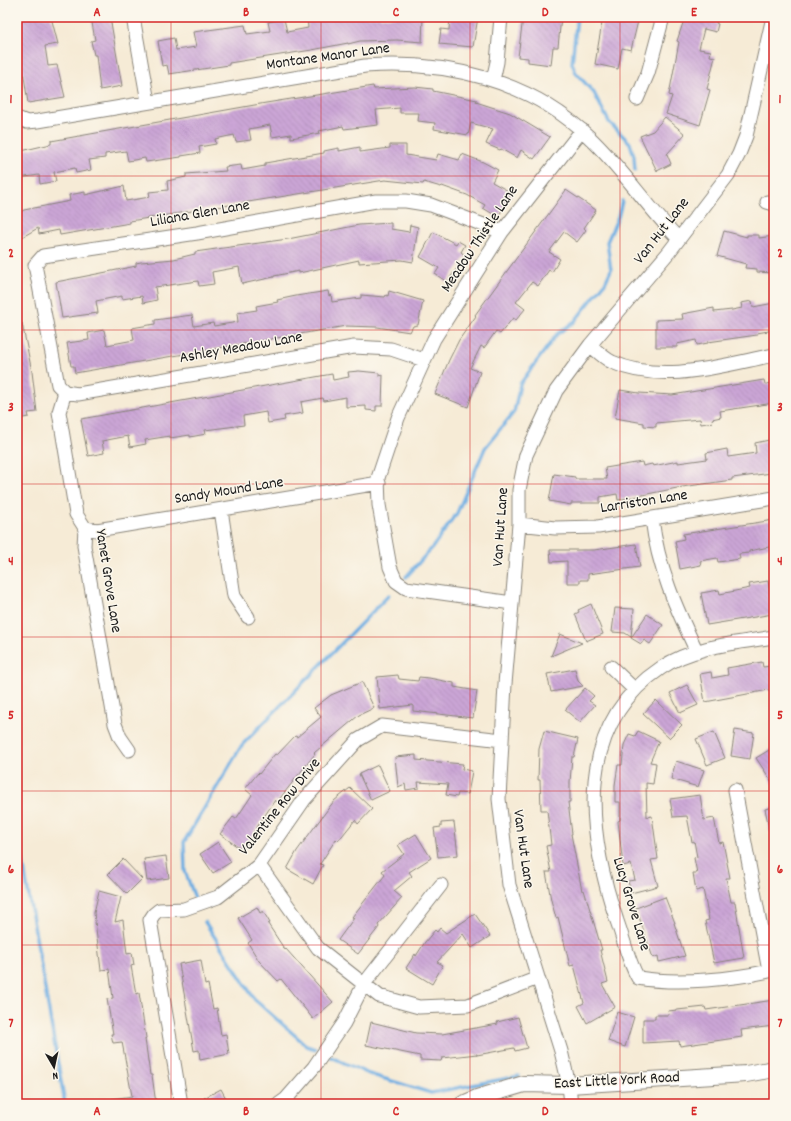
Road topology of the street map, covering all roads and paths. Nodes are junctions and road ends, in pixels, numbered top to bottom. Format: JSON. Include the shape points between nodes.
{"nodes":[{"id":1,"x":133,"y":17,"type":"edge"},
{"id":2,"x":500,"y":17,"type":"edge"},
{"id":3,"x":663,"y":17,"type":"edge"},
{"id":4,"x":773,"y":17,"type":"edge"},
{"id":5,"x":493,"y":80,"type":"junction"},
{"id":6,"x":637,"y":100,"type":"dead end"},
{"id":7,"x":148,"y":102,"type":"junction"},
{"id":8,"x":17,"y":118,"type":"edge"},
{"id":9,"x":582,"y":130,"type":"junction"},
{"id":10,"x":502,"y":232,"type":"junction"},
{"id":11,"x":679,"y":239,"type":"junction"},
{"id":12,"x":590,"y":345,"type":"junction"},
{"id":13,"x":774,"y":355,"type":"edge"},
{"id":14,"x":424,"y":360,"type":"junction"},
{"id":15,"x":65,"y":392,"type":"junction"},
{"id":16,"x":379,"y":483,"type":"junction"},
{"id":17,"x":774,"y":498,"type":"edge"},
{"id":18,"x":221,"y":510,"type":"junction"},
{"id":19,"x":652,"y":519,"type":"junction"},
{"id":20,"x":519,"y":524,"type":"junction"},
{"id":21,"x":85,"y":528,"type":"junction"},
{"id":22,"x":512,"y":603,"type":"junction"},
{"id":23,"x":248,"y":617,"type":"dead end"},
{"id":24,"x":774,"y":637,"type":"edge"},
{"id":25,"x":697,"y":652,"type":"junction"},
{"id":26,"x":611,"y":667,"type":"dead end"},
{"id":27,"x":634,"y":689,"type":"junction"},
{"id":28,"x":502,"y":740,"type":"junction"},
{"id":29,"x":129,"y":750,"type":"dead end"},
{"id":30,"x":735,"y":790,"type":"dead end"},
{"id":31,"x":259,"y":865,"type":"junction"},
{"id":32,"x":441,"y":886,"type":"dead end"},
{"id":33,"x":772,"y":970,"type":"edge"},
{"id":34,"x":538,"y":978,"type":"junction"},
{"id":35,"x":364,"y":984,"type":"junction"},
{"id":36,"x":774,"y":1068,"type":"edge"},
{"id":37,"x":569,"y":1085,"type":"junction"},
{"id":38,"x":181,"y":1104,"type":"edge"},
{"id":39,"x":279,"y":1104,"type":"edge"},
{"id":40,"x":462,"y":1104,"type":"edge"},
{"id":41,"x":571,"y":1104,"type":"edge"}],
"edges":[{"from":1,"to":7,"type":"street"},
{"from":2,"to":5,"type":"street"},
{"from":3,"to":6,"type":"street","via":[[648,73]]},
{"from":4,"to":11,"type":"street","name":"Van Hut Lane","via":[[751,115],[739,154],[728,175]]},
{"from":5,"to":7,"type":"street","name":"Montane Manor Lane","via":[[448,69],[393,64],[342,68]]},
{"from":5,"to":9,"type":"street","name":"Montane Manor Lane","via":[[534,97]]},
{"from":7,"to":8,"type":"street","name":"Montane Manor Lane","via":[[38,121],[27,122]]},
{"from":9,"to":10,"type":"street","name":"Meadow Thistle Lane"},
{"from":9,"to":11,"type":"street","name":"Montane Manor Lane","via":[[619,168],[653,212]]},
{"from":10,"to":14,"type":"street","name":"Meadow Thistle Lane","via":[[434,339]]},
{"from":10,"to":15,"type":"street","name":"Liliana Glen Lane","via":[[432,205],[376,201],[197,233],[43,256],[35,265],[58,385]]},
{"from":11,"to":12,"type":"street","name":"Van Hut Lane"},
{"from":12,"to":13,"type":"street","via":[[610,361],[622,366],[662,372],[702,369]]},
{"from":12,"to":20,"type":"street","name":"Van Hut Lane","via":[[556,391],[526,455],[519,490]]},
{"from":14,"to":15,"type":"street","name":"Ashley Meadow Lane","via":[[391,349],[354,346],[78,394]]},
{"from":14,"to":16,"type":"street","name":"Meadow Thistle Lane","via":[[398,418],[378,478]]},
{"from":15,"to":21,"type":"street","name":"Yanet Grove Lane","via":[[59,412],[76,514]]},
{"from":16,"to":18,"type":"street","name":"Sandy Mound Lane"},
{"from":16,"to":22,"type":"street","name":"Meadow Thistle Lane","via":[[379,505],[396,582],[406,588]]},
{"from":17,"to":19,"type":"street","name":"Larriston Lane"},
{"from":18,"to":21,"type":"street","name":"Sandy Mound Lane","via":[[96,530]]},
{"from":18,"to":23,"type":"street","via":[[234,596]]},
{"from":19,"to":20,"type":"street","name":"Larriston Lane","via":[[580,529]]},
{"from":19,"to":25,"type":"street","via":[[663,572]]},
{"from":20,"to":22,"type":"street","name":"Van Hut Lane"},
{"from":21,"to":29,"type":"street","name":"Yanet Grove Lane","via":[[84,546],[115,724]]},
{"from":22,"to":28,"type":"street","name":"Van Hut Lane"},
{"from":24,"to":25,"type":"street","name":"Lucy Grove Lane","via":[[712,647]]},
{"from":25,"to":27,"type":"street","name":"Lucy Grove Lane","via":[[661,667]]},
{"from":26,"to":27,"type":"street"},
{"from":27,"to":33,"type":"street","name":"Lucy Grove Lane","via":[[607,729],[600,747],[593,802],[601,870],[638,978],[710,979]]},
{"from":28,"to":31,"type":"street","name":"Valentine Row Drive","via":[[382,726],[358,740],[304,800]]},
{"from":28,"to":34,"type":"street","name":"Van Hut Lane","via":[[499,799],[509,885]]},
{"from":30,"to":33,"type":"street"},
{"from":31,"to":35,"type":"street","via":[[318,948]]},
{"from":31,"to":38,"type":"street","name":"Valentine Row Drive","via":[[218,897],[184,909],[159,910],[150,920]]},
{"from":32,"to":35,"type":"street"},
{"from":34,"to":35,"type":"street","via":[[468,1005],[426,1007],[379,996]]},
{"from":34,"to":37,"type":"street","name":"Van Hut Lane"},
{"from":35,"to":39,"type":"street","via":[[344,1023],[314,1067]]},
{"from":36,"to":37,"type":"street","name":"East Little York Road","via":[[746,1074]]},
{"from":37,"to":40,"type":"street","name":"East Little York Road","via":[[524,1084]]},
{"from":37,"to":41,"type":"street","name":"Van Hut Lane"}]}
